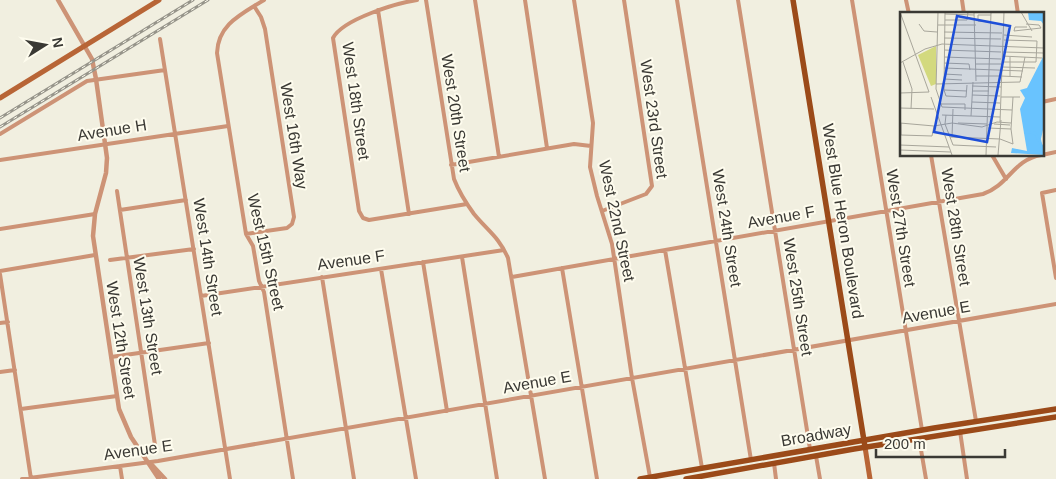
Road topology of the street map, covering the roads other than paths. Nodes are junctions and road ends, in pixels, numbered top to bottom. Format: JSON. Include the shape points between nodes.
{"nodes":[{"id":1,"x":58,"y":0,"type":"edge"},
{"id":2,"x":159,"y":0,"type":"edge"},
{"id":3,"x":264,"y":0,"type":"edge"},
{"id":4,"x":417,"y":0,"type":"edge"},
{"id":5,"x":426,"y":0,"type":"edge"},
{"id":6,"x":475,"y":0,"type":"edge"},
{"id":7,"x":525,"y":0,"type":"edge"},
{"id":8,"x":574,"y":0,"type":"edge"},
{"id":9,"x":624,"y":0,"type":"edge"},
{"id":10,"x":677,"y":0,"type":"edge"},
{"id":11,"x":738,"y":0,"type":"edge"},
{"id":12,"x":793,"y":0,"type":"edge"},
{"id":13,"x":852,"y":0,"type":"edge"},
{"id":14,"x":254,"y":6,"type":"junction"},
{"id":15,"x":378,"y":10,"type":"junction"},
{"id":16,"x":160,"y":39,"type":"dead end"},
{"id":17,"x":84,"y":46,"type":"junction"},
{"id":18,"x":165,"y":70,"type":"junction"},
{"id":19,"x":96,"y":79,"type":"junction"},
{"id":20,"x":0,"y":98,"type":"edge"},
{"id":21,"x":228,"y":126,"type":"junction"},
{"id":22,"x":175,"y":133,"type":"junction"},
{"id":23,"x":0,"y":134,"type":"edge"},
{"id":24,"x":106,"y":144,"type":"junction"},
{"id":25,"x":591,"y":146,"type":"junction"},
{"id":26,"x":547,"y":148,"type":"junction"},
{"id":27,"x":931,"y":156,"type":"edge"},
{"id":28,"x":993,"y":156,"type":"edge"},
{"id":29,"x":1039,"y":156,"type":"edge"},
{"id":30,"x":499,"y":157,"type":"junction"},
{"id":31,"x":0,"y":160,"type":"edge"},
{"id":32,"x":451,"y":165,"type":"junction"},
{"id":33,"x":1006,"y":179,"type":"junction"},
{"id":34,"x":116,"y":190,"type":"dead end"},
{"id":35,"x":1056,"y":190,"type":"edge"},
{"id":36,"x":186,"y":200,"type":"junction"},
{"id":37,"x":939,"y":202,"type":"junction"},
{"id":38,"x":467,"y":204,"type":"junction"},
{"id":39,"x":120,"y":210,"type":"junction"},
{"id":40,"x":602,"y":211,"type":"junction"},
{"id":41,"x":886,"y":211,"type":"junction"},
{"id":42,"x":95,"y":214,"type":"junction"},
{"id":43,"x":409,"y":214,"type":"junction"},
{"id":44,"x":829,"y":221,"type":"junction"},
{"id":45,"x":0,"y":229,"type":"edge"},
{"id":46,"x":775,"y":230,"type":"junction"},
{"id":47,"x":246,"y":234,"type":"junction"},
{"id":48,"x":717,"y":241,"type":"junction"},
{"id":49,"x":194,"y":249,"type":"junction"},
{"id":50,"x":504,"y":250,"type":"junction"},
{"id":51,"x":665,"y":250,"type":"junction"},
{"id":52,"x":95,"y":255,"type":"junction"},
{"id":53,"x":462,"y":256,"type":"junction"},
{"id":54,"x":126,"y":257,"type":"junction"},
{"id":55,"x":614,"y":259,"type":"junction"},
{"id":56,"x":110,"y":260,"type":"dead end"},
{"id":57,"x":423,"y":262,"type":"junction"},
{"id":58,"x":562,"y":268,"type":"junction"},
{"id":59,"x":381,"y":269,"type":"junction"},
{"id":60,"x":0,"y":272,"type":"edge"},
{"id":61,"x":322,"y":277,"type":"junction"},
{"id":62,"x":512,"y":277,"type":"junction"},
{"id":63,"x":1056,"y":278,"type":"edge"},
{"id":64,"x":262,"y":287,"type":"junction"},
{"id":65,"x":201,"y":296,"type":"junction"},
{"id":66,"x":1056,"y":304,"type":"edge"},
{"id":67,"x":958,"y":321,"type":"junction"},
{"id":68,"x":8,"y":322,"type":"junction"},
{"id":69,"x":0,"y":323,"type":"edge"},
{"id":70,"x":905,"y":330,"type":"junction"},
{"id":71,"x":848,"y":340,"type":"junction"},
{"id":72,"x":209,"y":343,"type":"junction"},
{"id":73,"x":794,"y":349,"type":"junction"},
{"id":74,"x":141,"y":353,"type":"junction"},
{"id":75,"x":111,"y":356,"type":"junction"},
{"id":76,"x":736,"y":360,"type":"junction"},
{"id":77,"x":684,"y":369,"type":"junction"},
{"id":78,"x":15,"y":370,"type":"junction"},
{"id":79,"x":0,"y":372,"type":"edge"},
{"id":80,"x":632,"y":378,"type":"junction"},
{"id":81,"x":581,"y":387,"type":"junction"},
{"id":82,"x":117,"y":396,"type":"junction"},
{"id":83,"x":531,"y":396,"type":"junction"},
{"id":84,"x":485,"y":404,"type":"junction"},
{"id":85,"x":21,"y":409,"type":"junction"},
{"id":86,"x":1056,"y":409,"type":"edge"},
{"id":87,"x":447,"y":411,"type":"junction"},
{"id":88,"x":1056,"y":417,"type":"edge"},
{"id":89,"x":405,"y":418,"type":"junction"},
{"id":90,"x":999,"y":418,"type":"junction"},
{"id":91,"x":976,"y":421,"type":"junction"},
{"id":92,"x":346,"y":428,"type":"junction"},
{"id":93,"x":922,"y":430,"type":"junction"},
{"id":94,"x":960,"y":431,"type":"junction"},
{"id":95,"x":286,"y":438,"type":"junction"},
{"id":96,"x":919,"y":438,"type":"junction"},
{"id":97,"x":864,"y":440,"type":"junction"},
{"id":98,"x":155,"y":446,"type":"dead end"},
{"id":99,"x":865,"y":447,"type":"junction"},
{"id":100,"x":226,"y":449,"type":"junction"},
{"id":101,"x":810,"y":449,"type":"junction"},
{"id":102,"x":816,"y":456,"type":"junction"},
{"id":103,"x":751,"y":460,"type":"junction"},
{"id":104,"x":149,"y":462,"type":"junction"},
{"id":105,"x":774,"y":463,"type":"junction"},
{"id":106,"x":120,"y":466,"type":"junction"},
{"id":107,"x":702,"y":468,"type":"junction"},
{"id":108,"x":31,"y":478,"type":"edge"},
{"id":109,"x":650,"y":478,"type":"edge"},
{"id":110,"x":22,"y":479,"type":"edge"},
{"id":111,"x":122,"y":479,"type":"edge"},
{"id":112,"x":159,"y":479,"type":"edge"},
{"id":113,"x":165,"y":479,"type":"edge"},
{"id":114,"x":230,"y":479,"type":"edge"},
{"id":115,"x":292,"y":479,"type":"edge"},
{"id":116,"x":354,"y":479,"type":"edge"},
{"id":117,"x":416,"y":479,"type":"edge"},
{"id":118,"x":498,"y":479,"type":"edge"},
{"id":119,"x":546,"y":479,"type":"edge"},
{"id":120,"x":597,"y":479,"type":"edge"},
{"id":121,"x":640,"y":479,"type":"edge"},
{"id":122,"x":686,"y":479,"type":"edge"},
{"id":123,"x":776,"y":479,"type":"edge"},
{"id":124,"x":820,"y":479,"type":"edge"},
{"id":125,"x":870,"y":479,"type":"edge"},
{"id":126,"x":926,"y":479,"type":"edge"},
{"id":127,"x":967,"y":479,"type":"edge"}],
"edges":[{"from":1,"to":17,"type":"street"},
{"from":2,"to":17,"type":"main road"},
{"from":3,"to":14,"type":"street"},
{"from":4,"to":15,"type":"street","name":"West 18th Street"},
{"from":5,"to":32,"type":"street","name":"West 20th Street"},
{"from":6,"to":30,"type":"street"},
{"from":7,"to":26,"type":"street"},
{"from":8,"to":25,"type":"street","name":"West 22nd Street","via":[[593,123]]},
{"from":9,"to":40,"type":"street","name":"West 23rd Street","via":[[652,186],[646,194]]},
{"from":10,"to":48,"type":"street","name":"West 24th Street"},
{"from":11,"to":46,"type":"street","name":"West 25th Street"},
{"from":12,"to":44,"type":"main road","name":"West Blue Heron Boulevard"},
{"from":13,"to":41,"type":"street","name":"West 27th Street"},
{"from":14,"to":21,"type":"street","name":"West 15th Street","via":[[232,20],[219,41]]},
{"from":14,"to":47,"type":"street","name":"West 16th Way","via":[[265,29],[294,217],[287,228]]},
{"from":15,"to":43,"type":"street"},
{"from":15,"to":43,"type":"street","name":"West 18th Street","via":[[338,32],[333,41],[359,211],[363,218],[369,220]]},
{"from":16,"to":18,"type":"street","name":"West 14th Street"},
{"from":17,"to":19,"type":"street","via":[[92,59]]},
{"from":17,"to":20,"type":"main road"},
{"from":18,"to":19,"type":"street"},
{"from":18,"to":22,"type":"street","name":"West 14th Street"},
{"from":19,"to":23,"type":"street","via":[[87,80]]},
{"from":19,"to":24,"type":"street"},
{"from":21,"to":22,"type":"street","name":"Avenue H"},
{"from":21,"to":47,"type":"street","name":"West 15th Street"},
{"from":22,"to":24,"type":"street","name":"Avenue H"},
{"from":22,"to":36,"type":"street","name":"West 14th Street"},
{"from":24,"to":31,"type":"street","name":"Avenue H"},
{"from":24,"to":42,"type":"street","via":[[106,173]]},
{"from":25,"to":26,"type":"street","via":[[574,144]]},
{"from":25,"to":40,"type":"street","name":"West 22nd Street","via":[[590,167]]},
{"from":26,"to":30,"type":"street"},
{"from":27,"to":37,"type":"street","name":"West 28th Street"},
{"from":28,"to":33,"type":"street"},
{"from":29,"to":33,"type":"street","name":"Avenue F","via":[[1022,162]]},
{"from":30,"to":32,"type":"street"},
{"from":32,"to":38,"type":"street","name":"West 20th Street"},
{"from":33,"to":37,"type":"street","name":"Avenue F","via":[[989,192]]},
{"from":34,"to":39,"type":"street","name":"West 13th Street"},
{"from":35,"to":63,"type":"street","via":[[1042,193]]},
{"from":36,"to":39,"type":"street"},
{"from":36,"to":49,"type":"street","name":"West 14th Street"},
{"from":37,"to":41,"type":"street","name":"Avenue F"},
{"from":37,"to":67,"type":"street","name":"West 28th Street"},
{"from":38,"to":43,"type":"street"},
{"from":38,"to":50,"type":"street","name":"West 20th Street"},
{"from":39,"to":54,"type":"street","name":"West 13th Street"},
{"from":40,"to":55,"type":"street","name":"West 22nd Street"},
{"from":41,"to":44,"type":"street","name":"Avenue F"},
{"from":41,"to":70,"type":"street","name":"West 27th Street"},
{"from":42,"to":45,"type":"street"},
{"from":42,"to":52,"type":"street","name":"West 12th Street"},
{"from":44,"to":46,"type":"street","name":"Avenue F"},
{"from":44,"to":71,"type":"main road","name":"West Blue Heron Boulevard"},
{"from":46,"to":48,"type":"street","name":"Avenue F"},
{"from":46,"to":73,"type":"street","name":"West 25th Street"},
{"from":47,"to":64,"type":"street","name":"West 15th Street","via":[[253,246]]},
{"from":48,"to":51,"type":"street","name":"Avenue F"},
{"from":48,"to":76,"type":"street","name":"West 24th Street"},
{"from":49,"to":54,"type":"street"},
{"from":49,"to":65,"type":"street","name":"West 14th Street"},
{"from":50,"to":53,"type":"street","name":"Avenue F"},
{"from":50,"to":62,"type":"street","name":"West 20th Street"},
{"from":51,"to":55,"type":"street","name":"Avenue F"},
{"from":51,"to":77,"type":"street"},
{"from":52,"to":60,"type":"street"},
{"from":52,"to":75,"type":"street","name":"West 12th Street"},
{"from":53,"to":57,"type":"street","name":"Avenue F"},
{"from":53,"to":84,"type":"street"},
{"from":54,"to":56,"type":"street"},
{"from":54,"to":74,"type":"street","name":"West 13th Street"},
{"from":55,"to":58,"type":"street","name":"Avenue F"},
{"from":55,"to":80,"type":"street","name":"West 22nd Street"},
{"from":57,"to":59,"type":"street","name":"Avenue F"},
{"from":57,"to":87,"type":"street"},
{"from":58,"to":62,"type":"street","name":"Avenue F"},
{"from":58,"to":81,"type":"street"},
{"from":59,"to":61,"type":"street","name":"Avenue F"},
{"from":59,"to":89,"type":"street"},
{"from":60,"to":68,"type":"street"},
{"from":61,"to":64,"type":"street","name":"Avenue F"},
{"from":61,"to":92,"type":"street"},
{"from":62,"to":83,"type":"street","name":"West 20th Street"},
{"from":64,"to":65,"type":"street","name":"Avenue F"},
{"from":64,"to":95,"type":"street","name":"West 15th Street"},
{"from":65,"to":72,"type":"street","name":"West 14th Street"},
{"from":66,"to":67,"type":"street","name":"Avenue E"},
{"from":67,"to":70,"type":"street","name":"Avenue E"},
{"from":67,"to":91,"type":"street","name":"West 28th Street"},
{"from":68,"to":69,"type":"street"},
{"from":68,"to":78,"type":"street"},
{"from":70,"to":71,"type":"street","name":"Avenue E"},
{"from":70,"to":93,"type":"street","name":"West 27th Street"},
{"from":71,"to":73,"type":"street","name":"Avenue E"},
{"from":71,"to":97,"type":"main road","name":"West Blue Heron Boulevard"},
{"from":72,"to":74,"type":"street"},
{"from":72,"to":100,"type":"street","name":"West 14th Street"},
{"from":73,"to":76,"type":"street","name":"Avenue E"},
{"from":73,"to":101,"type":"street","name":"West 25th Street"},
{"from":74,"to":75,"type":"street"},
{"from":74,"to":98,"type":"street","name":"West 13th Street"},
{"from":75,"to":82,"type":"street","name":"West 12th Street"},
{"from":76,"to":77,"type":"street","name":"Avenue E"},
{"from":76,"to":103,"type":"street","name":"West 24th Street"},
{"from":77,"to":80,"type":"street","name":"Avenue E"},
{"from":77,"to":107,"type":"street"},
{"from":78,"to":79,"type":"street"},
{"from":78,"to":85,"type":"street"},
{"from":80,"to":81,"type":"street","name":"Avenue E"},
{"from":80,"to":109,"type":"street","name":"West 22nd Street"},
{"from":81,"to":83,"type":"street","name":"Avenue E"},
{"from":81,"to":120,"type":"street"},
{"from":82,"to":85,"type":"street"},
{"from":82,"to":104,"type":"street","name":"West 12th Street","via":[[127,429]]},
{"from":83,"to":84,"type":"street","name":"Avenue E"},
{"from":83,"to":119,"type":"street","name":"West 20th Street"},
{"from":84,"to":87,"type":"street","name":"Avenue E"},
{"from":84,"to":118,"type":"street"},
{"from":85,"to":108,"type":"street"},
{"from":86,"to":90,"type":"main road","name":"Broadway"},
{"from":87,"to":89,"type":"street","name":"Avenue E"},
{"from":88,"to":94,"type":"main road","name":"Broadway"},
{"from":89,"to":92,"type":"street","name":"Avenue E"},
{"from":89,"to":117,"type":"street"},
{"from":90,"to":91,"type":"main road","name":"Broadway"},
{"from":90,"to":94,"type":"main road","via":[[994,422],[964,426]]},
{"from":91,"to":93,"type":"main road","name":"Broadway"},
{"from":92,"to":95,"type":"street","name":"Avenue E"},
{"from":92,"to":116,"type":"street"},
{"from":93,"to":97,"type":"main road","name":"Broadway"},
{"from":94,"to":96,"type":"main road","name":"Broadway"},
{"from":94,"to":127,"type":"street"},
{"from":95,"to":100,"type":"street","name":"Avenue E"},
{"from":95,"to":115,"type":"street","name":"West 15th Street"},
{"from":96,"to":99,"type":"main road","name":"Broadway"},
{"from":96,"to":126,"type":"street"},
{"from":97,"to":99,"type":"main road","name":"West Blue Heron Boulevard"},
{"from":97,"to":101,"type":"main road","name":"Broadway"},
{"from":99,"to":102,"type":"main road","name":"Broadway"},
{"from":99,"to":125,"type":"main road"},
{"from":100,"to":104,"type":"street","name":"Avenue E"},
{"from":100,"to":114,"type":"street","name":"West 14th Street"},
{"from":101,"to":103,"type":"main road","name":"Broadway"},
{"from":102,"to":105,"type":"main road","name":"Broadway"},
{"from":102,"to":124,"type":"street"},
{"from":103,"to":107,"type":"main road","name":"Broadway"},
{"from":104,"to":106,"type":"street","name":"Avenue E"},
{"from":104,"to":112,"type":"street","name":"West 12th Street"},
{"from":104,"to":113,"type":"street","name":"West 12th Street"},
{"from":105,"to":122,"type":"main road","name":"Broadway"},
{"from":105,"to":123,"type":"street"},
{"from":106,"to":108,"type":"street","name":"Avenue E"},
{"from":106,"to":111,"type":"street"},
{"from":107,"to":109,"type":"main road","name":"Broadway"},
{"from":108,"to":110,"type":"street","name":"Avenue E"},
{"from":109,"to":121,"type":"main road","name":"Broadway"}]}
